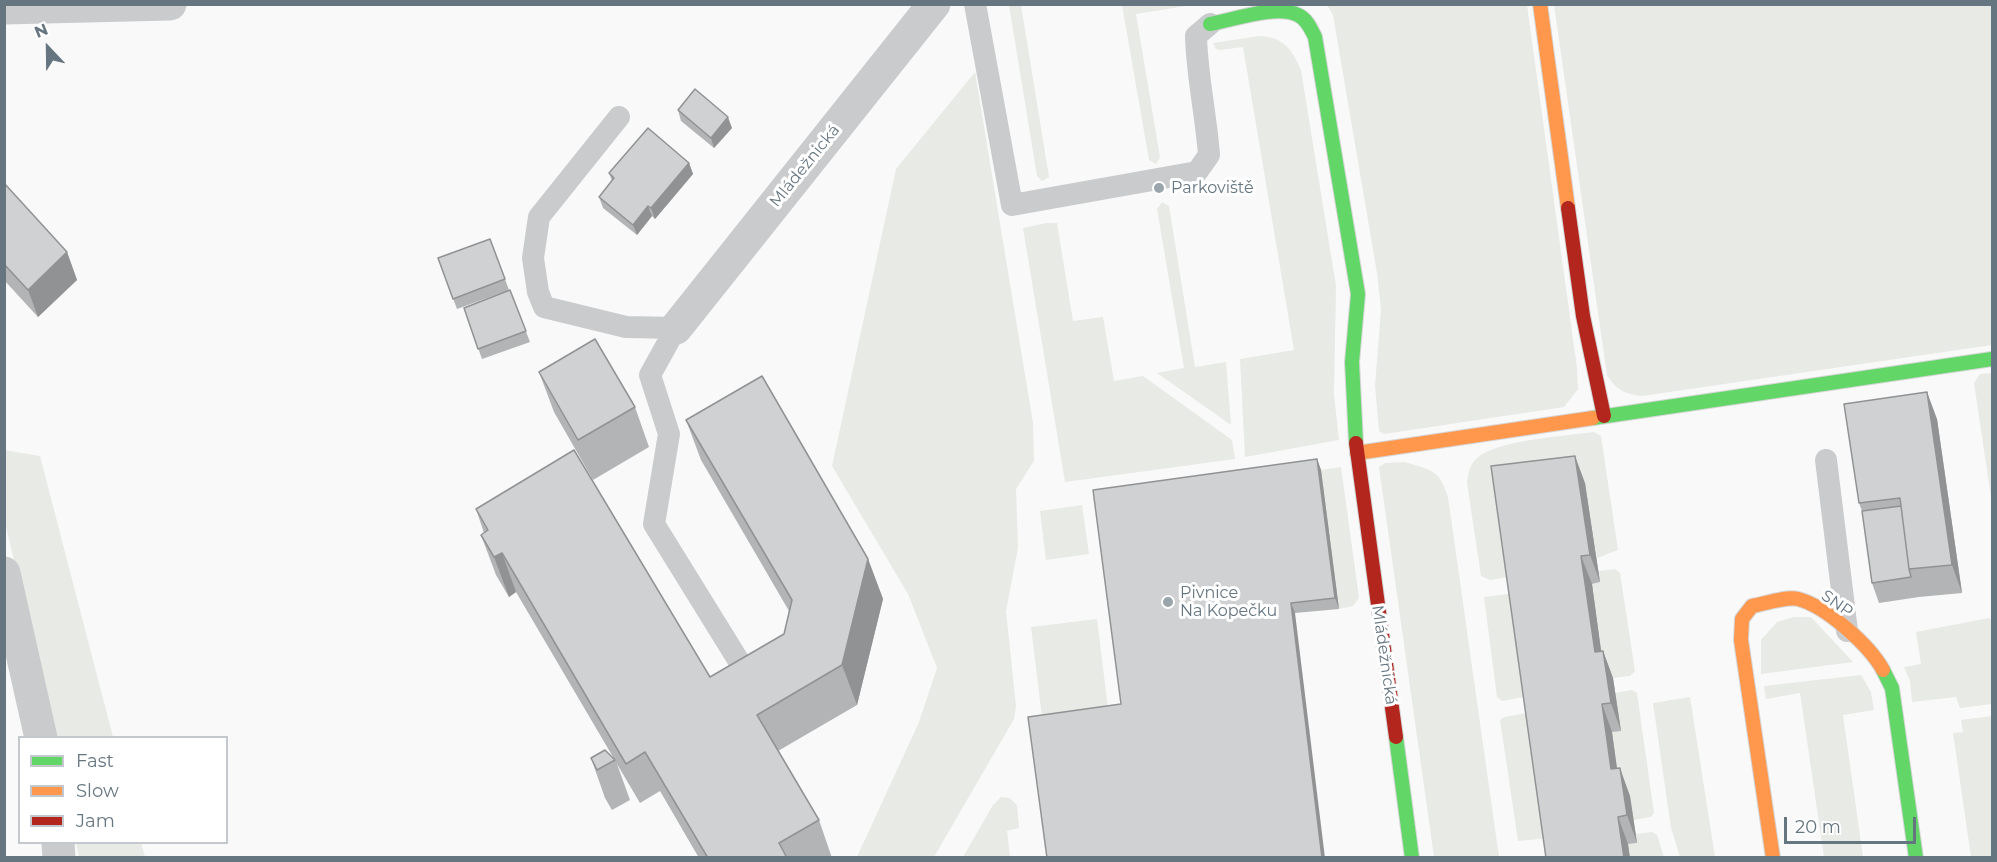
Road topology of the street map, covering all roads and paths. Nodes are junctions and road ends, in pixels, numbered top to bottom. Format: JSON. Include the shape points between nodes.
{"nodes":[{"id":1,"x":170,"y":4,"type":"edge"},
{"id":2,"x":934,"y":4,"type":"edge"},
{"id":3,"x":975,"y":4,"type":"edge"},
{"id":4,"x":1540,"y":4,"type":"edge"},
{"id":5,"x":4,"y":8,"type":"edge"},
{"id":6,"x":1210,"y":24,"type":"joint"},
{"id":7,"x":619,"y":117,"type":"dead end"},
{"id":8,"x":676,"y":328,"type":"junction"},
{"id":9,"x":1992,"y":358,"type":"edge"},
{"id":10,"x":1604,"y":416,"type":"junction"},
{"id":11,"x":1357,"y":453,"type":"junction"},
{"id":12,"x":1826,"y":460,"type":"dead end"},
{"id":13,"x":4,"y":573,"type":"edge"},
{"id":14,"x":1847,"y":630,"type":"junction"},
{"id":15,"x":753,"y":684,"type":"edge"},
{"id":16,"x":41,"y":736,"type":"edge"},
{"id":17,"x":1412,"y":858,"type":"edge"},
{"id":18,"x":1773,"y":858,"type":"edge"},
{"id":19,"x":1916,"y":858,"type":"edge"}],
"edges":[{"from":1,"to":5,"type":"street"},
{"from":2,"to":8,"type":"street","name":"Mládežnická"},
{"from":3,"to":6,"type":"lane","via":[[1012,205],[1197,172],[1209,155],[1196,36]]},
{"from":4,"to":10,"type":"street","via":[[1583,316]]},
{"from":6,"to":11,"type":"street","name":"Mládežnická","via":[[1281,11],[1297,14],[1308,23],[1315,37],[1358,294],[1352,362]]},
{"from":7,"to":8,"type":"lane","via":[[539,217],[533,258],[538,292],[544,307],[626,327]]},
{"from":8,"to":15,"type":"lane","via":[[650,375],[669,434],[654,524]]},
{"from":9,"to":10,"type":"street"},
{"from":10,"to":11,"type":"street"},
{"from":11,"to":17,"type":"street","name":"Mládežnická"},
{"from":12,"to":14,"type":"lane"},
{"from":13,"to":16,"type":"street"},
{"from":14,"to":18,"type":"street","name":"SNP","via":[[1797,598],[1752,606],[1742,619],[1741,640]]},
{"from":14,"to":19,"type":"street","name":"SNP","via":[[1879,663],[1892,688]]}]}
